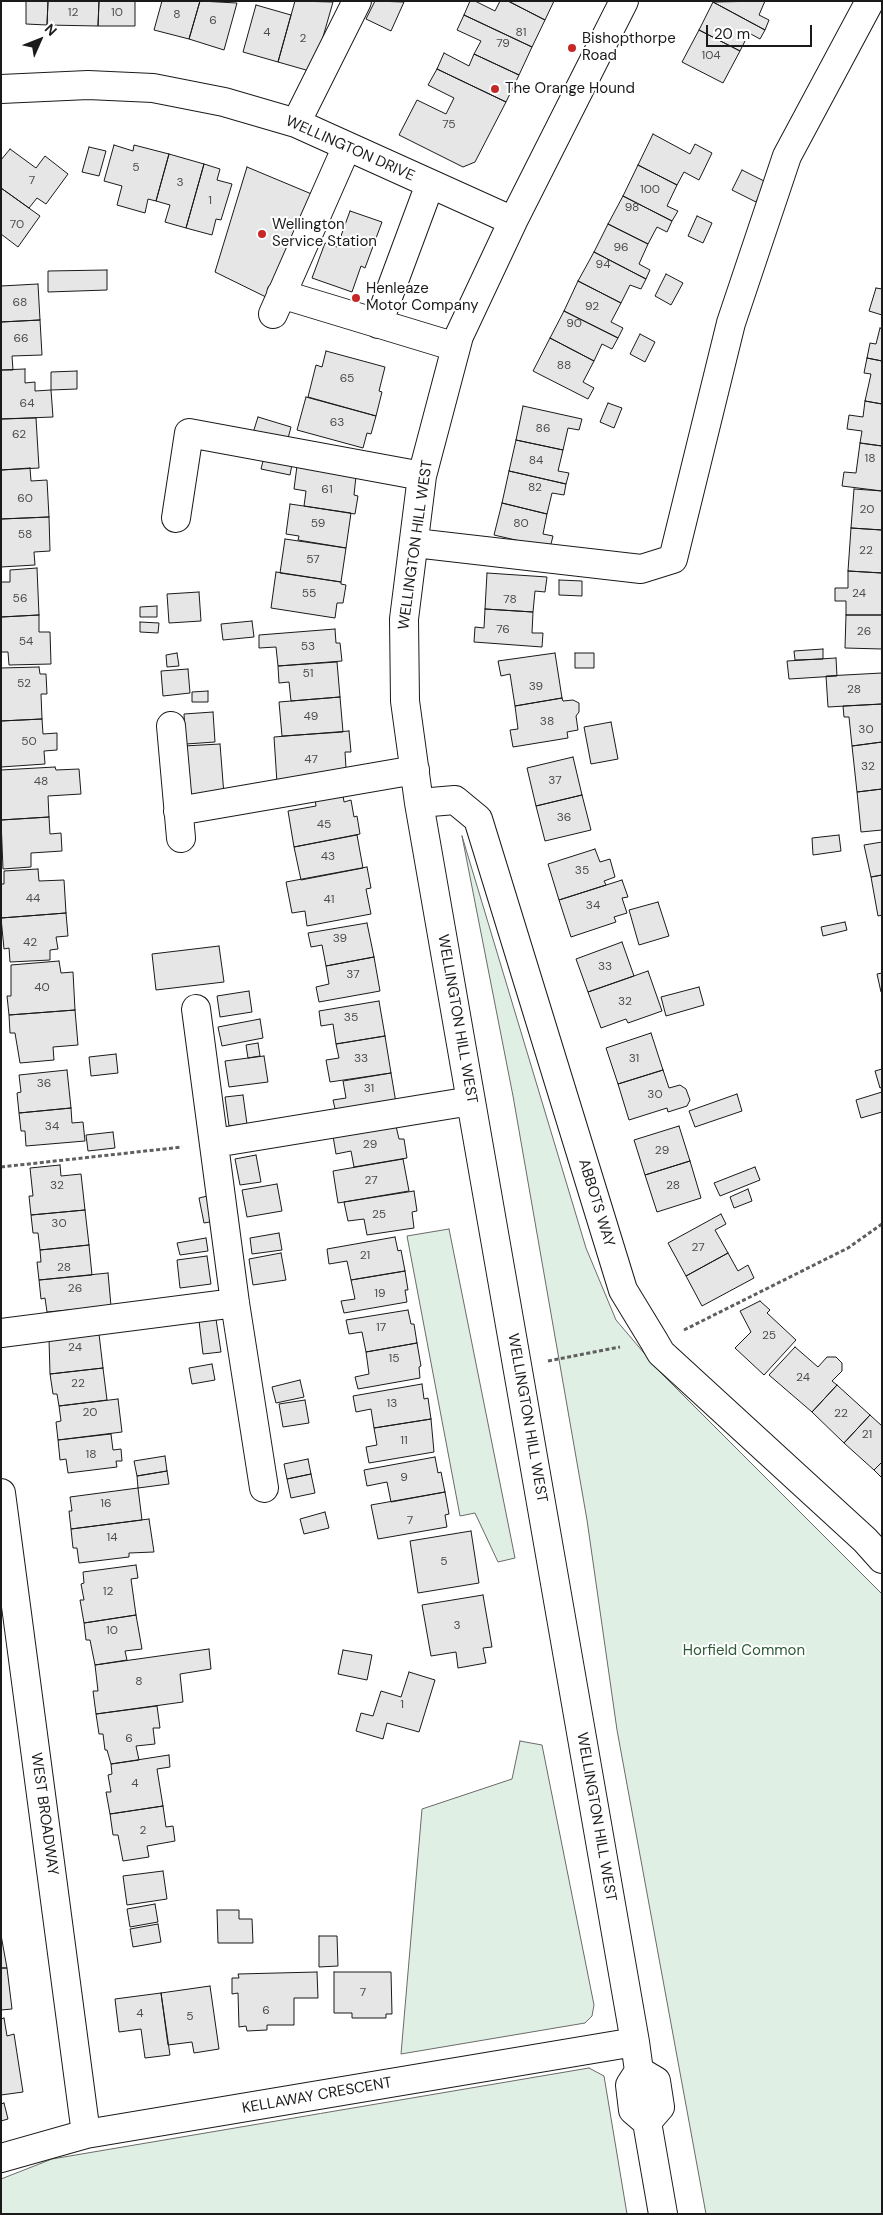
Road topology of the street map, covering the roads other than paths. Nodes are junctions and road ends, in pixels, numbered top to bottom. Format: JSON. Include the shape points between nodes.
{"nodes":[{"id":1,"x":357,"y":1,"type":"edge"},
{"id":2,"x":624,"y":1,"type":"edge"},
{"id":3,"x":870,"y":1,"type":"edge"},
{"id":4,"x":1,"y":89,"type":"edge"},
{"id":5,"x":296,"y":123,"type":"junction"},
{"id":6,"x":346,"y":146,"type":"junction"},
{"id":7,"x":430,"y":184,"type":"junction"},
{"id":8,"x":513,"y":222,"type":"junction"},
{"id":9,"x":378,"y":324,"type":"junction"},
{"id":10,"x":456,"y":347,"type":"junction"},
{"id":11,"x":422,"y":476,"type":"junction"},
{"id":12,"x":176,"y":518,"type":"dead end"},
{"id":13,"x":415,"y":543,"type":"junction"},
{"id":14,"x":171,"y":726,"type":"dead end"},
{"id":15,"x":415,"y":770,"type":"junction"},
{"id":16,"x":419,"y":803,"type":"junction"},
{"id":17,"x":178,"y":811,"type":"junction"},
{"id":18,"x":181,"y":838,"type":"dead end"},
{"id":19,"x":196,"y":1009,"type":"dead end"},
{"id":20,"x":471,"y":1101,"type":"junction"},
{"id":21,"x":215,"y":1144,"type":"junction"},
{"id":22,"x":235,"y":1303,"type":"junction"},
{"id":23,"x":1,"y":1333,"type":"edge"},
{"id":24,"x":264,"y":1488,"type":"dead end"},
{"id":25,"x":1,"y":1493,"type":"edge"},
{"id":26,"x":882,"y":1559,"type":"edge"},
{"id":27,"x":635,"y":2042,"type":"junction"},
{"id":28,"x":86,"y":2134,"type":"junction"},
{"id":29,"x":1,"y":2158,"type":"edge"},
{"id":30,"x":663,"y":2214,"type":"edge"}],
"edges":[{"from":1,"to":5,"type":"street"},
{"from":2,"to":8,"type":"street","name":"WELLINGTON HILL WEST"},
{"from":3,"to":13,"type":"street","via":[[788,156],[730,323],[673,558],[640,569]]},
{"from":4,"to":5,"type":"street","name":"WELLINGTON DRIVE","via":[[88,85],[153,88],[224,102]]},
{"from":5,"to":6,"type":"street","name":"WELLINGTON DRIVE"},
{"from":6,"to":7,"type":"street","name":"WELLINGTON DRIVE"},
{"from":6,"to":9,"type":"street","via":[[277,304]]},
{"from":7,"to":8,"type":"street","name":"WELLINGTON DRIVE"},
{"from":7,"to":9,"type":"street"},
{"from":8,"to":10,"type":"street","name":"WELLINGTON HILL WEST"},
{"from":9,"to":10,"type":"street"},
{"from":10,"to":11,"type":"street","name":"WELLINGTON HILL WEST"},
{"from":11,"to":12,"type":"street","via":[[189,433]]},
{"from":11,"to":13,"type":"street","name":"WELLINGTON HILL WEST"},
{"from":13,"to":15,"type":"street","name":"WELLINGTON HILL WEST","via":[[404,619],[405,701]]},
{"from":14,"to":17,"type":"street"},
{"from":15,"to":16,"type":"street","name":"WELLINGTON HILL WEST"},
{"from":15,"to":17,"type":"street"},
{"from":16,"to":20,"type":"street","name":"WELLINGTON HILL WEST"},
{"from":16,"to":26,"type":"street","name":"ABBOTS WAY","via":[[455,800],[478,819],[623,1290],[661,1353]]},
{"from":17,"to":18,"type":"street"},
{"from":19,"to":21,"type":"street"},
{"from":20,"to":21,"type":"street"},
{"from":20,"to":27,"type":"street","name":"WELLINGTON HILL WEST"},
{"from":21,"to":22,"type":"street"},
{"from":22,"to":23,"type":"street"},
{"from":22,"to":24,"type":"street"},
{"from":25,"to":28,"type":"street","name":"WEST BROADWAY"},
{"from":27,"to":28,"type":"street","name":"KELLAWAY CRESCENT"},
{"from":27,"to":30,"type":"street","name":"WELLINGTON HILL WEST","via":[[639,2071],[656,2081],[660,2107],[647,2122]]},
{"from":28,"to":29,"type":"street","name":"KELLAWAY CRESCENT"}]}
